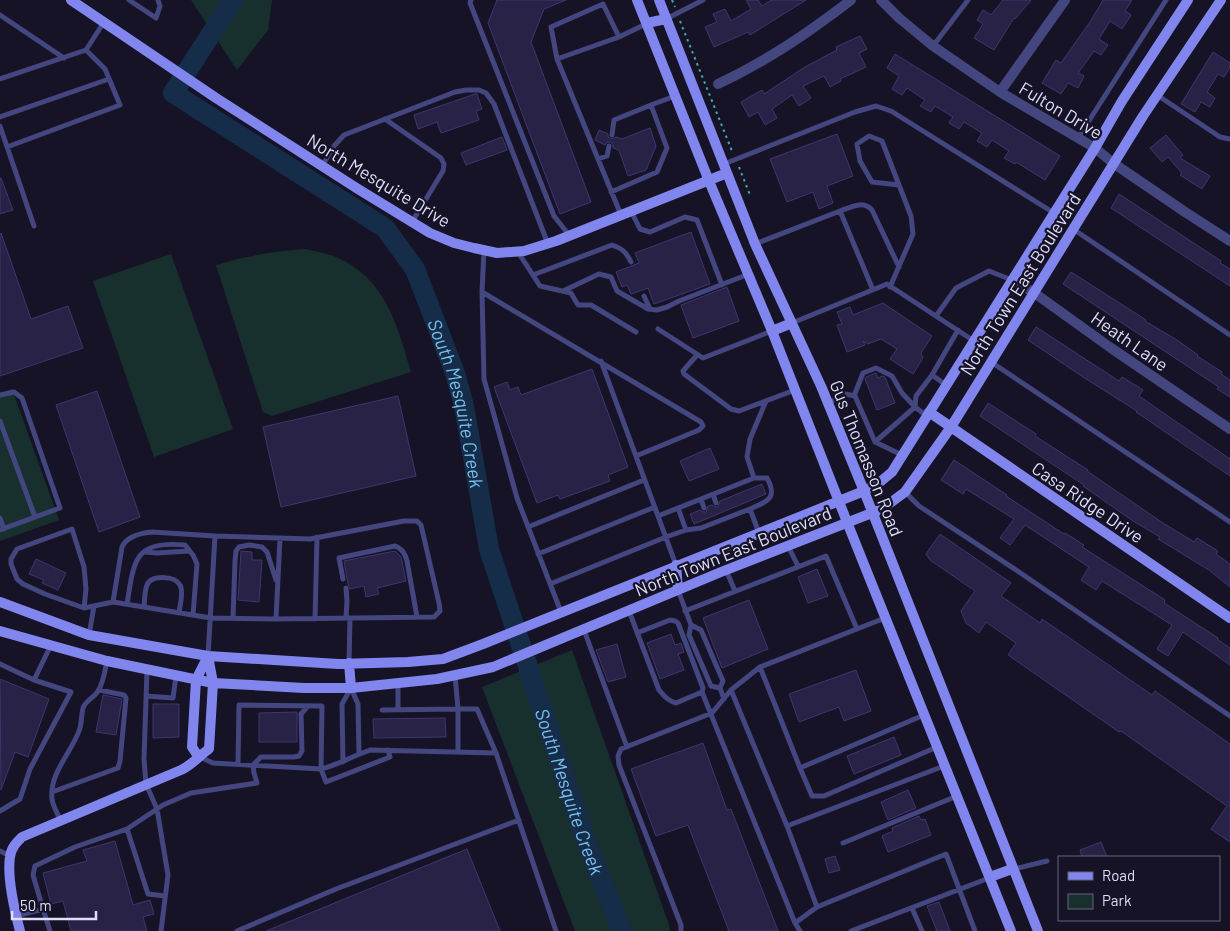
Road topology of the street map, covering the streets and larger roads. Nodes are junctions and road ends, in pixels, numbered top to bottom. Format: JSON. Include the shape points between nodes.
{"nodes":[{"id":1,"x":73,"y":0,"type":"edge"},
{"id":2,"x":637,"y":0,"type":"edge"},
{"id":3,"x":659,"y":0,"type":"edge"},
{"id":4,"x":851,"y":0,"type":"edge"},
{"id":5,"x":881,"y":0,"type":"edge"},
{"id":6,"x":1065,"y":0,"type":"edge"},
{"id":7,"x":1188,"y":0,"type":"edge"},
{"id":8,"x":1221,"y":0,"type":"edge"},
{"id":9,"x":666,"y":19,"type":"junction"},
{"id":10,"x":647,"y":23,"type":"junction"},
{"id":11,"x":718,"y":84,"type":"dead end"},
{"id":12,"x":1000,"y":92,"type":"junction"},
{"id":13,"x":1095,"y":148,"type":"junction"},
{"id":14,"x":1113,"y":162,"type":"junction"},
{"id":15,"x":726,"y":168,"type":"junction"},
{"id":16,"x":708,"y":181,"type":"junction"},
{"id":17,"x":1230,"y":241,"type":"edge"},
{"id":18,"x":1012,"y":280,"type":"junction"},
{"id":19,"x":1033,"y":292,"type":"junction"},
{"id":20,"x":792,"y":322,"type":"junction"},
{"id":21,"x":772,"y":331,"type":"junction"},
{"id":22,"x":928,"y":414,"type":"junction"},
{"id":23,"x":951,"y":427,"type":"junction"},
{"id":24,"x":1230,"y":429,"type":"edge"},
{"id":25,"x":864,"y":491,"type":"junction"},
{"id":26,"x":839,"y":500,"type":"junction"},
{"id":27,"x":872,"y":512,"type":"junction"},
{"id":28,"x":847,"y":522,"type":"junction"},
{"id":29,"x":676,"y":565,"type":"junction"},
{"id":30,"x":678,"y":590,"type":"junction"},
{"id":31,"x":0,"y":602,"type":"edge"},
{"id":32,"x":1230,"y":618,"type":"edge"},
{"id":33,"x":0,"y":631,"type":"edge"},
{"id":34,"x":208,"y":656,"type":"junction"},
{"id":35,"x":349,"y":663,"type":"junction"},
{"id":36,"x":196,"y":680,"type":"junction"},
{"id":37,"x":213,"y":683,"type":"junction"},
{"id":38,"x":351,"y":688,"type":"junction"},
{"id":39,"x":198,"y":756,"type":"junction"},
{"id":40,"x":1012,"y":869,"type":"junction"},
{"id":41,"x":990,"y":877,"type":"junction"},
{"id":42,"x":20,"y":931,"type":"edge"},
{"id":43,"x":1011,"y":931,"type":"edge"},
{"id":44,"x":1038,"y":931,"type":"edge"}],
"edges":[{"from":1,"to":16,"type":"main road","name":"North Mesquite Drive","via":[[322,166],[430,233],[454,243],[497,253],[518,252],[548,244]]},
{"from":2,"to":10,"type":"main road"},
{"from":3,"to":9,"type":"main road","name":"Gus Thomasson Road"},
{"from":4,"to":11,"type":"street","via":[[782,50]]},
{"from":5,"to":12,"type":"street","name":"Fulton Drive","via":[[933,46]]},
{"from":6,"to":12,"type":"street"},
{"from":7,"to":13,"type":"main road","name":"North Town East Boulevard"},
{"from":8,"to":14,"type":"main road","name":"North Town East Boulevard"},
{"from":9,"to":10,"type":"main road"},
{"from":9,"to":15,"type":"main road","name":"Gus Thomasson Road"},
{"from":10,"to":16,"type":"main road"},
{"from":12,"to":13,"type":"street","name":"Fulton Drive"},
{"from":13,"to":14,"type":"street","name":"Fulton Drive"},
{"from":13,"to":18,"type":"main road","name":"North Town East Boulevard"},
{"from":14,"to":17,"type":"street","name":"Fulton Drive"},
{"from":14,"to":19,"type":"main road","name":"North Town East Boulevard","via":[[1097,193]]},
{"from":15,"to":16,"type":"main road","name":"North Mesquite Drive"},
{"from":15,"to":20,"type":"main road","name":"Gus Thomasson Road"},
{"from":16,"to":21,"type":"main road"},
{"from":18,"to":19,"type":"street","name":"Heath Lane"},
{"from":18,"to":22,"type":"main road","name":"North Town East Boulevard"},
{"from":19,"to":23,"type":"main road","name":"North Town East Boulevard"},
{"from":19,"to":24,"type":"street","name":"Heath Lane"},
{"from":20,"to":21,"type":"main road"},
{"from":20,"to":25,"type":"main road","name":"Gus Thomasson Road"},
{"from":21,"to":26,"type":"main road"},
{"from":22,"to":23,"type":"main road","name":"Casa Ridge Drive"},
{"from":22,"to":25,"type":"main road","name":"North Town East Boulevard","via":[[892,472]]},
{"from":23,"to":27,"type":"main road","name":"North Town East Boulevard","via":[[906,492]]},
{"from":23,"to":32,"type":"main road","name":"Casa Ridge Drive"},
{"from":25,"to":26,"type":"main road","name":"North Town East Boulevard"},
{"from":25,"to":27,"type":"main road","name":"Gus Thomasson Road"},
{"from":26,"to":28,"type":"main road"},
{"from":26,"to":29,"type":"main road","name":"North Town East Boulevard"},
{"from":27,"to":28,"type":"main road","name":"North Town East Boulevard"},
{"from":27,"to":40,"type":"main road","name":"Gus Thomasson Road"},
{"from":28,"to":30,"type":"main road","name":"North Town East Boulevard"},
{"from":28,"to":41,"type":"main road"},
{"from":29,"to":30,"type":"main road"},
{"from":29,"to":35,"type":"main road","name":"North Town East Boulevard","via":[[443,659]]},
{"from":30,"to":38,"type":"main road","name":"North Town East Boulevard","via":[[493,667],[398,684]]},
{"from":31,"to":34,"type":"main road","name":"North Town East Boulevard","via":[[89,635]]},
{"from":33,"to":36,"type":"main road","name":"North Town East Boulevard","via":[[107,662]]},
{"from":34,"to":35,"type":"main road","name":"North Town East Boulevard"},
{"from":34,"to":36,"type":"main road"},
{"from":34,"to":37,"type":"main road"},
{"from":35,"to":38,"type":"main road"},
{"from":36,"to":37,"type":"main road","name":"North Town East Boulevard"},
{"from":36,"to":39,"type":"main road","via":[[192,747]]},
{"from":37,"to":38,"type":"main road","name":"North Town East Boulevard"},
{"from":37,"to":39,"type":"main road","via":[[209,750]]},
{"from":39,"to":42,"type":"main road","via":[[190,766],[22,837],[10,856]]},
{"from":40,"to":41,"type":"main road"},
{"from":40,"to":44,"type":"main road","name":"Gus Thomasson Road"},
{"from":41,"to":43,"type":"main road"}]}
